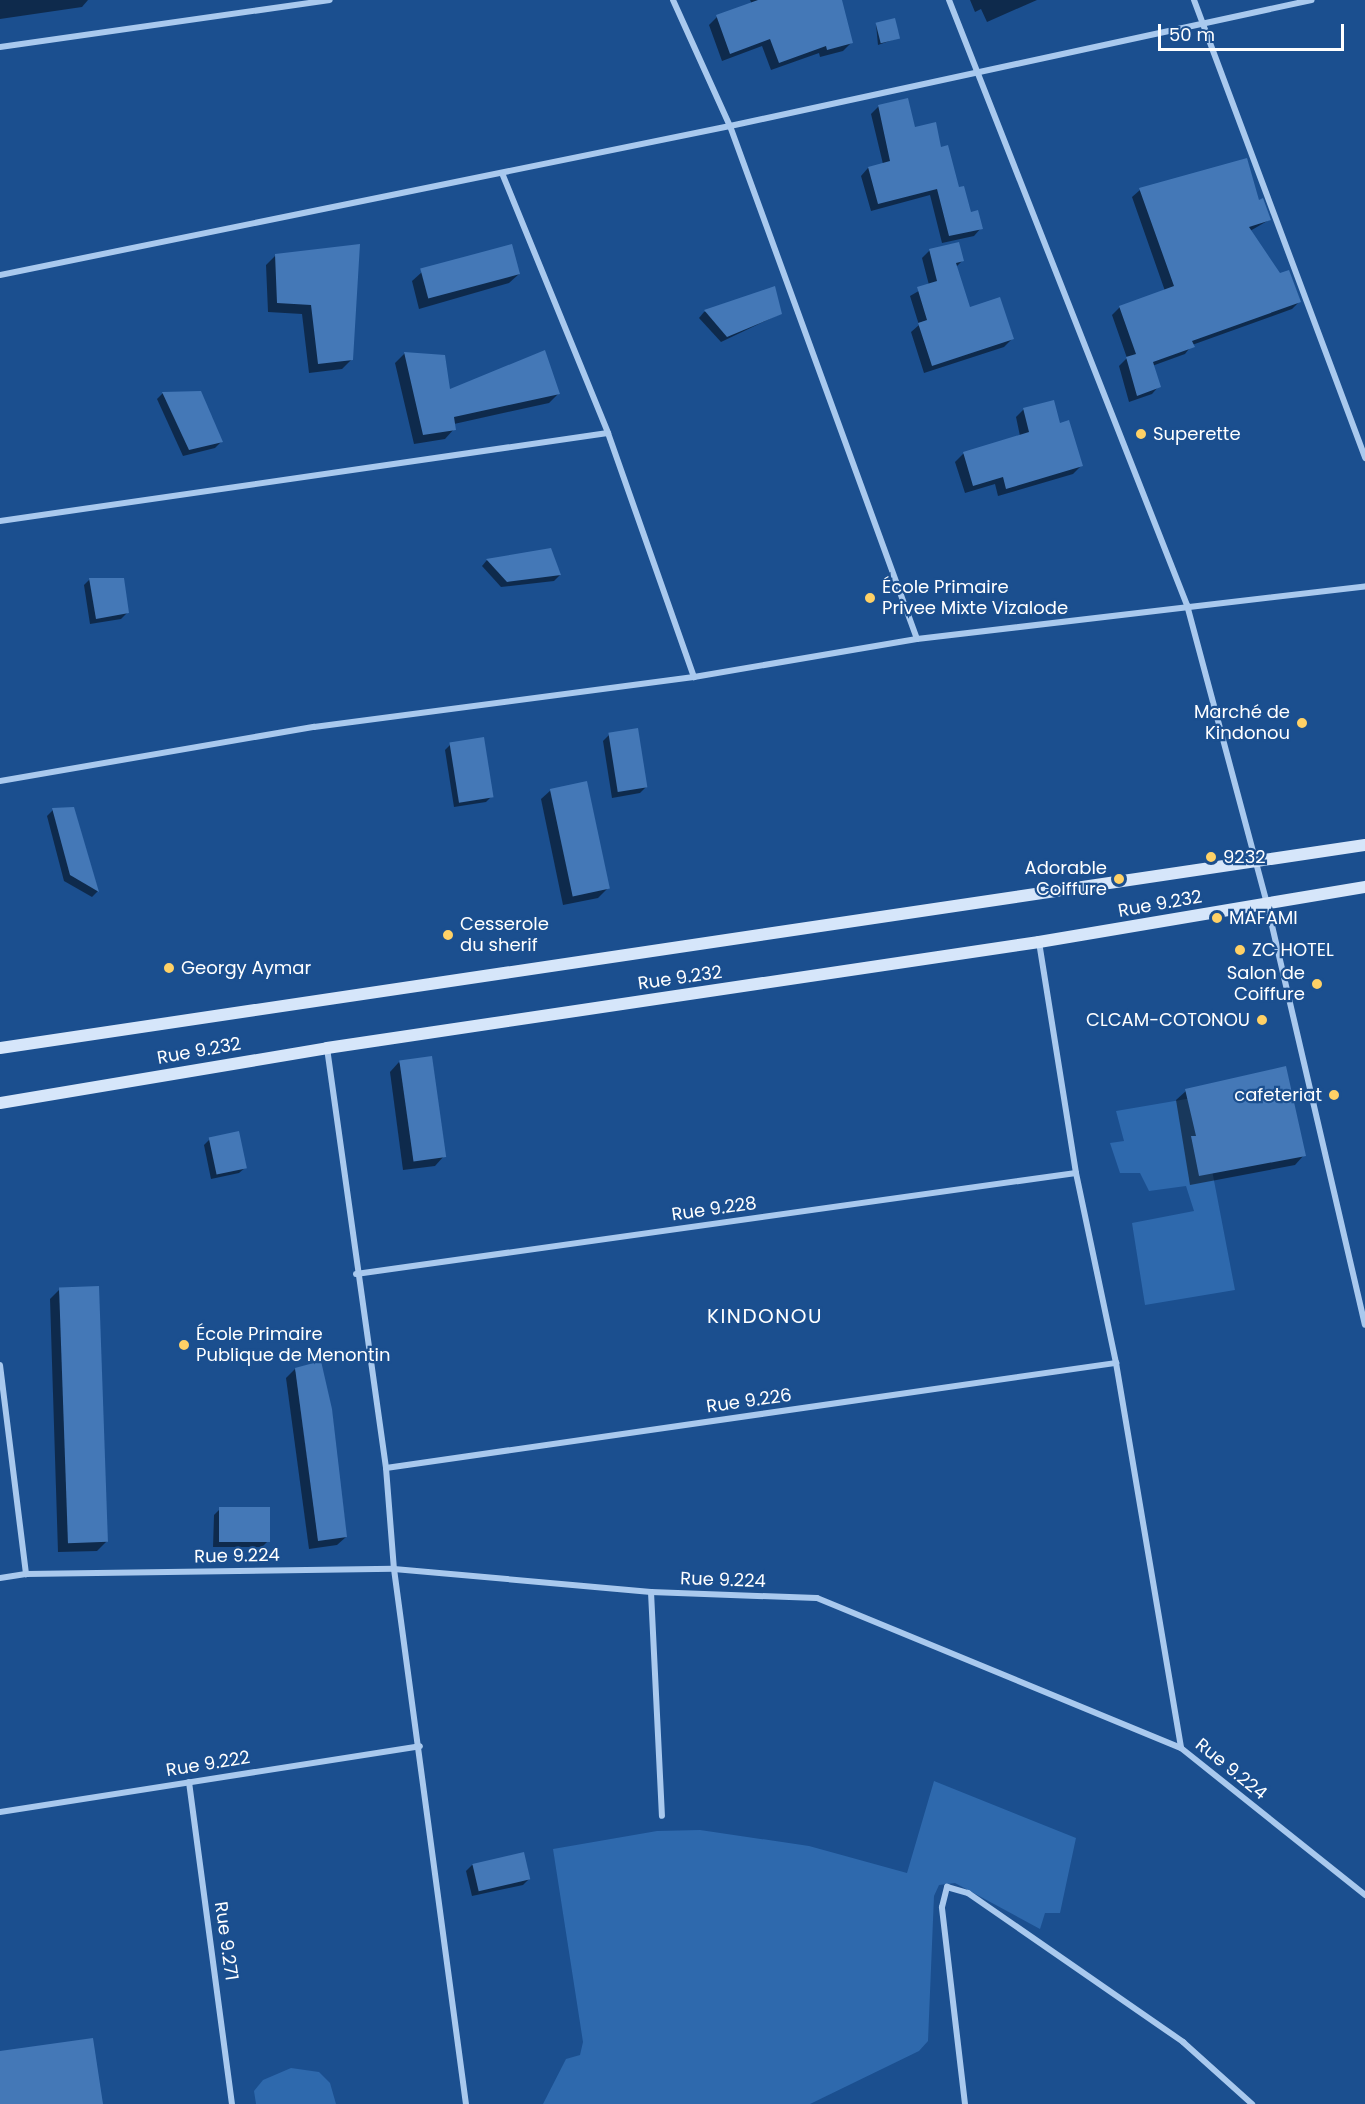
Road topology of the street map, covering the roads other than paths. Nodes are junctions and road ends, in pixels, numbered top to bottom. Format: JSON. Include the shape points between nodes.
{"nodes":[{"id":1,"x":330,"y":0,"type":"edge"},
{"id":2,"x":673,"y":0,"type":"edge"},
{"id":3,"x":949,"y":0,"type":"edge"},
{"id":4,"x":1194,"y":0,"type":"edge"},
{"id":5,"x":1312,"y":0,"type":"edge"},
{"id":6,"x":1203,"y":24,"type":"junction"},
{"id":7,"x":0,"y":47,"type":"edge"},
{"id":8,"x":980,"y":72,"type":"junction"},
{"id":9,"x":730,"y":126,"type":"junction"},
{"id":10,"x":502,"y":173,"type":"junction"},
{"id":11,"x":0,"y":275,"type":"edge"},
{"id":12,"x":608,"y":433,"type":"junction"},
{"id":13,"x":1365,"y":458,"type":"edge"},
{"id":14,"x":0,"y":521,"type":"edge"},
{"id":15,"x":1365,"y":586,"type":"edge"},
{"id":16,"x":1187,"y":605,"type":"junction"},
{"id":17,"x":917,"y":639,"type":"junction"},
{"id":18,"x":694,"y":677,"type":"junction"},
{"id":19,"x":0,"y":781,"type":"edge"},
{"id":20,"x":1365,"y":845,"type":"edge"},
{"id":21,"x":1256,"y":859,"type":"junction"},
{"id":22,"x":1365,"y":887,"type":"edge"},
{"id":23,"x":1267,"y":904,"type":"junction"},
{"id":24,"x":1039,"y":942,"type":"junction"},
{"id":25,"x":0,"y":1048,"type":"edge"},
{"id":26,"x":327,"y":1048,"type":"junction"},
{"id":27,"x":0,"y":1103,"type":"edge"},
{"id":28,"x":1076,"y":1173,"type":"junction"},
{"id":29,"x":356,"y":1274,"type":"junction"},
{"id":30,"x":1365,"y":1325,"type":"edge"},
{"id":31,"x":1116,"y":1364,"type":"junction"},
{"id":32,"x":0,"y":1365,"type":"edge"},
{"id":33,"x":386,"y":1468,"type":"junction"},
{"id":34,"x":394,"y":1569,"type":"junction"},
{"id":35,"x":26,"y":1574,"type":"junction"},
{"id":36,"x":0,"y":1578,"type":"edge"},
{"id":37,"x":651,"y":1592,"type":"junction"},
{"id":38,"x":420,"y":1746,"type":"junction"},
{"id":39,"x":1181,"y":1748,"type":"junction"},
{"id":40,"x":189,"y":1782,"type":"junction"},
{"id":41,"x":0,"y":1812,"type":"edge"},
{"id":42,"x":662,"y":1816,"type":"dead end"},
{"id":43,"x":1365,"y":1895,"type":"edge"},
{"id":44,"x":232,"y":2104,"type":"edge"},
{"id":45,"x":466,"y":2104,"type":"edge"},
{"id":46,"x":965,"y":2104,"type":"edge"},
{"id":47,"x":1252,"y":2104,"type":"edge"}],
"edges":[{"from":1,"to":7,"type":"street"},
{"from":2,"to":9,"type":"street"},
{"from":3,"to":8,"type":"street"},
{"from":4,"to":6,"type":"street"},
{"from":5,"to":6,"type":"street"},
{"from":6,"to":8,"type":"street"},
{"from":6,"to":13,"type":"street"},
{"from":8,"to":9,"type":"street"},
{"from":8,"to":16,"type":"street"},
{"from":9,"to":10,"type":"street"},
{"from":9,"to":17,"type":"street"},
{"from":10,"to":11,"type":"street"},
{"from":10,"to":12,"type":"street"},
{"from":12,"to":14,"type":"street"},
{"from":12,"to":18,"type":"street"},
{"from":15,"to":16,"type":"street"},
{"from":16,"to":17,"type":"street"},
{"from":16,"to":21,"type":"street"},
{"from":17,"to":18,"type":"street"},
{"from":18,"to":19,"type":"street","via":[[314,727]]},
{"from":20,"to":21,"type":"street","name":"Rue 9.232"},
{"from":21,"to":23,"type":"street"},
{"from":21,"to":25,"type":"street","name":"Rue 9.232"},
{"from":22,"to":23,"type":"street","name":"Rue 9.232"},
{"from":23,"to":24,"type":"street","name":"Rue 9.232"},
{"from":23,"to":30,"type":"street"},
{"from":24,"to":26,"type":"street","name":"Rue 9.232"},
{"from":24,"to":28,"type":"street"},
{"from":26,"to":27,"type":"street","name":"Rue 9.232"},
{"from":26,"to":29,"type":"street"},
{"from":28,"to":29,"type":"street","name":"Rue 9.228"},
{"from":28,"to":31,"type":"street"},
{"from":29,"to":33,"type":"street"},
{"from":31,"to":33,"type":"street","name":"Rue 9.226"},
{"from":31,"to":39,"type":"street"},
{"from":32,"to":35,"type":"street"},
{"from":33,"to":34,"type":"street"},
{"from":34,"to":35,"type":"street","name":"Rue 9.224"},
{"from":34,"to":37,"type":"street","name":"Rue 9.224"},
{"from":34,"to":38,"type":"street"},
{"from":35,"to":36,"type":"street","name":"Rue 9.224"},
{"from":37,"to":39,"type":"street","name":"Rue 9.224","via":[[817,1598]]},
{"from":37,"to":42,"type":"street"},
{"from":38,"to":40,"type":"street","name":"Rue 9.222"},
{"from":38,"to":45,"type":"street"},
{"from":39,"to":43,"type":"street","name":"Rue 9.224"},
{"from":40,"to":41,"type":"street","name":"Rue 9.222"},
{"from":40,"to":44,"type":"street","name":"Rue 9.271"},
{"from":46,"to":47,"type":"street","via":[[942,1907],[947,1887],[968,1893],[1183,2042]]}]}
